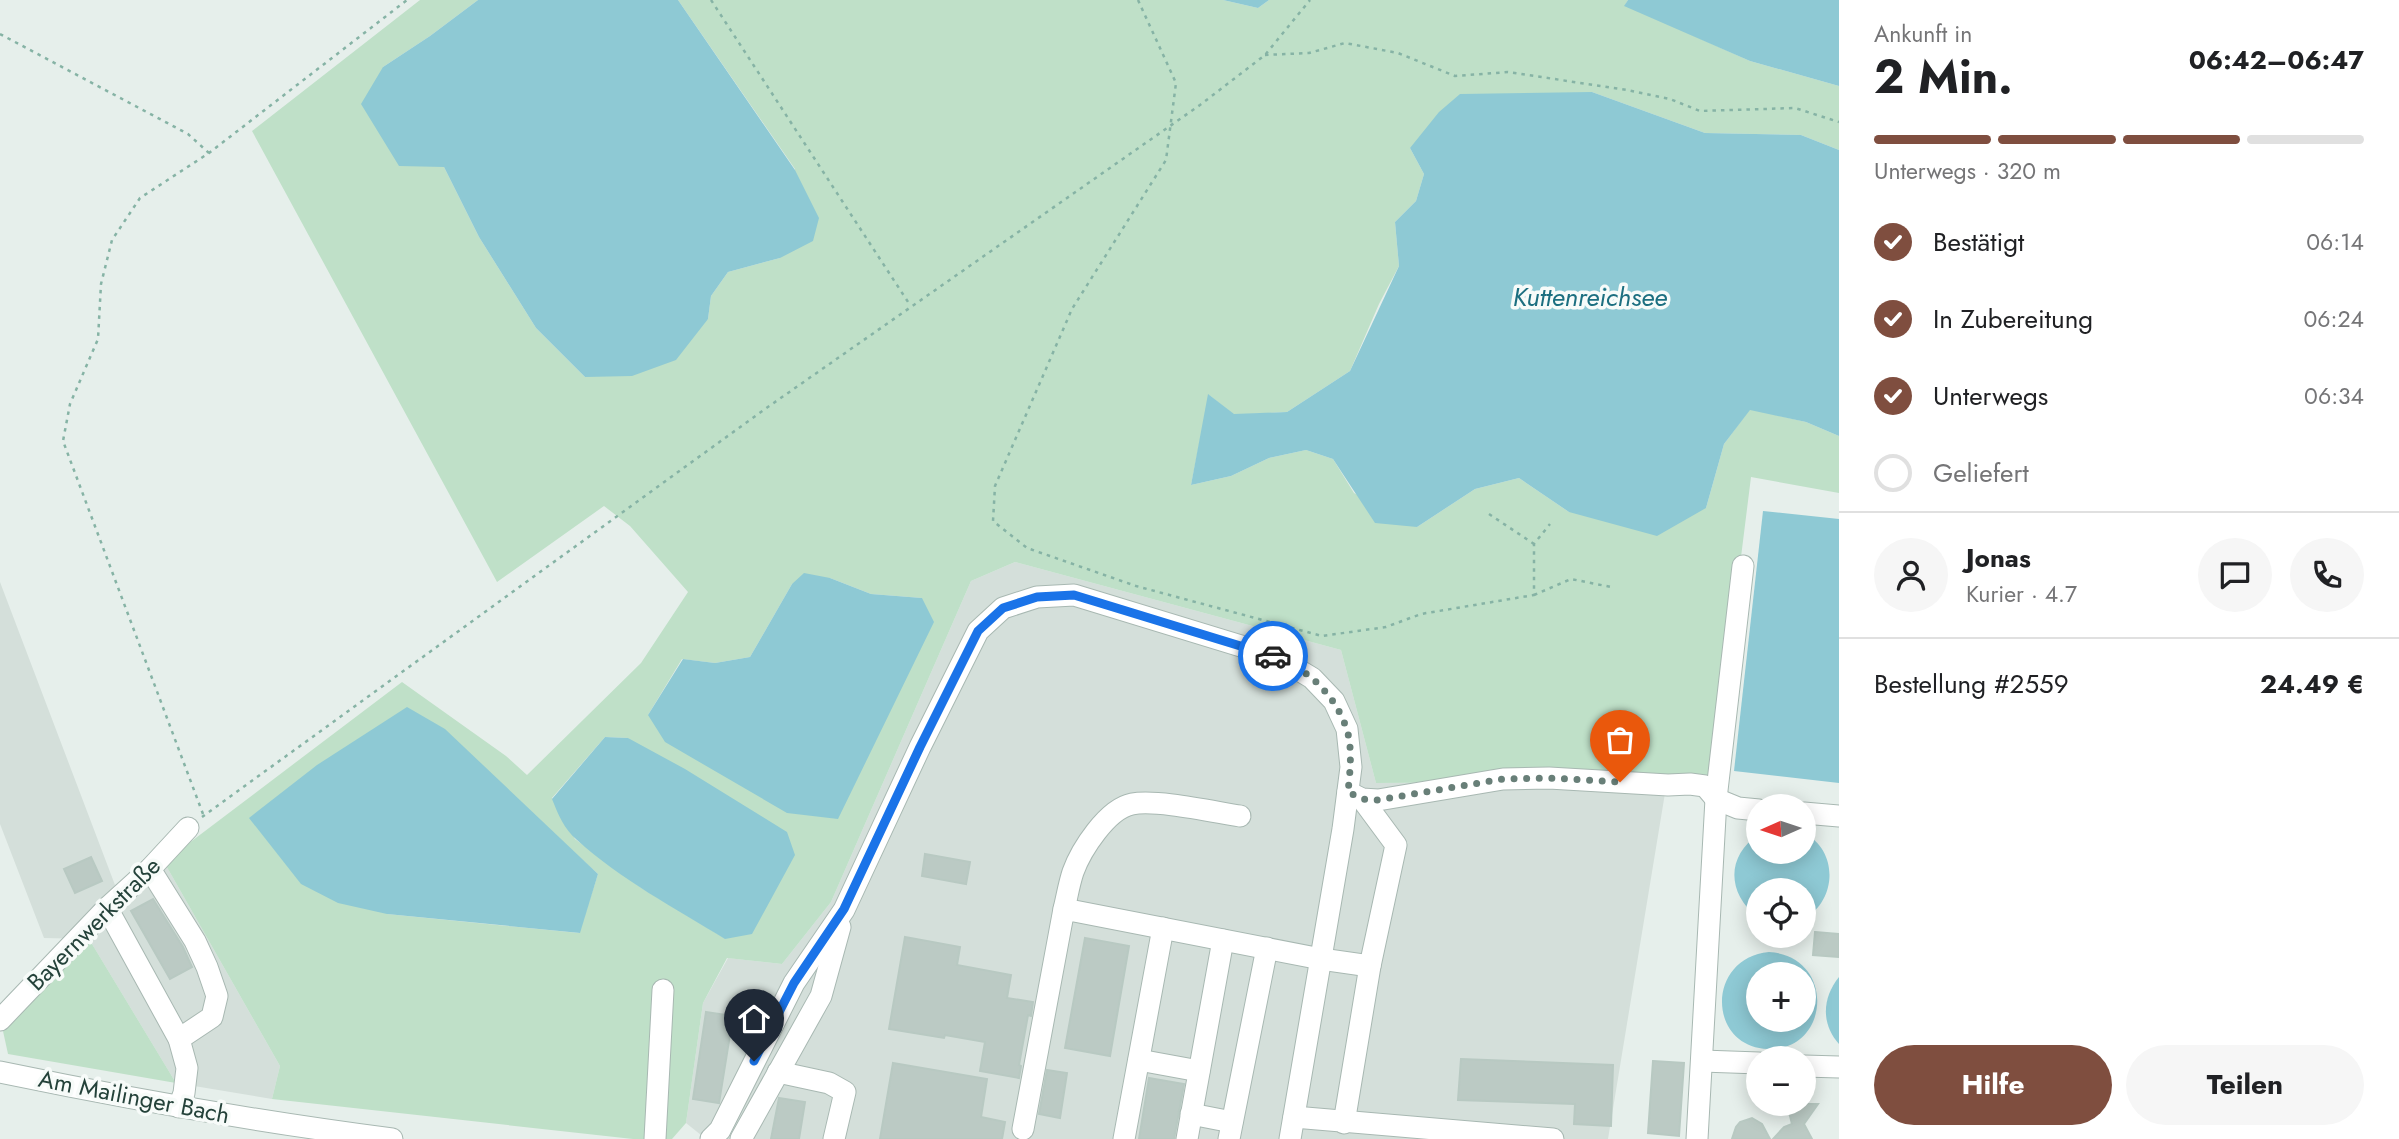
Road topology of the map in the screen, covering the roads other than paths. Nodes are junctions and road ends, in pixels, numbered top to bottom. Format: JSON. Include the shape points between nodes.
{"nodes":[{"id":1,"x":1743,"y":566,"type":"dead end"},
{"id":2,"x":1355,"y":796,"type":"junction"},
{"id":3,"x":1716,"y":799,"type":"junction"},
{"id":4,"x":1746,"y":809,"type":"edge"},
{"id":5,"x":1816,"y":814,"type":"edge"},
{"id":6,"x":1240,"y":816,"type":"dead end"},
{"id":7,"x":1839,"y":816,"type":"edge"},
{"id":8,"x":195,"y":822,"type":"road end"},
{"id":9,"x":150,"y":869,"type":"junction"},
{"id":10,"x":107,"y":908,"type":"junction"},
{"id":11,"x":844,"y":909,"type":"junction"},
{"id":12,"x":1065,"y":909,"type":"junction"},
{"id":13,"x":1163,"y":928,"type":"junction"},
{"id":14,"x":1223,"y":940,"type":"junction"},
{"id":15,"x":1267,"y":948,"type":"junction"},
{"id":16,"x":1321,"y":959,"type":"junction"},
{"id":17,"x":1370,"y":966,"type":"junction"},
{"id":18,"x":663,"y":990,"type":"dead end"},
{"id":19,"x":0,"y":1020,"type":"edge"},
{"id":20,"x":179,"y":1039,"type":"junction"},
{"id":21,"x":1139,"y":1060,"type":"junction"},
{"id":22,"x":1702,"y":1061,"type":"junction"},
{"id":23,"x":1746,"y":1063,"type":"edge"},
{"id":24,"x":1816,"y":1066,"type":"edge"},
{"id":25,"x":1839,"y":1067,"type":"edge"},
{"id":26,"x":1199,"y":1071,"type":"junction"},
{"id":27,"x":0,"y":1072,"type":"edge"},
{"id":28,"x":778,"y":1072,"type":"junction"},
{"id":29,"x":179,"y":1107,"type":"junction"},
{"id":30,"x":1191,"y":1114,"type":"junction"},
{"id":31,"x":1294,"y":1117,"type":"junction"},
{"id":32,"x":1344,"y":1123,"type":"junction"},
{"id":33,"x":1023,"y":1129,"type":"dead end"},
{"id":34,"x":1230,"y":1130,"type":"edge"},
{"id":35,"x":392,"y":1139,"type":"edge"},
{"id":36,"x":655,"y":1139,"type":"edge"},
{"id":37,"x":711,"y":1139,"type":"edge"},
{"id":38,"x":741,"y":1139,"type":"edge"},
{"id":39,"x":834,"y":1139,"type":"edge"},
{"id":40,"x":1124,"y":1139,"type":"edge"},
{"id":41,"x":1187,"y":1139,"type":"edge"},
{"id":42,"x":1290,"y":1139,"type":"edge"},
{"id":43,"x":1553,"y":1139,"type":"edge"},
{"id":44,"x":1697,"y":1139,"type":"edge"}],
"edges":[{"from":1,"to":3,"type":"street"},
{"from":2,"to":3,"type":"street","via":[[1378,800],[1503,779],[1549,778],[1689,783],[1705,786]]},
{"from":2,"to":11,"type":"street","via":[[1347,729],[1334,701],[1312,678],[1277,657],[1074,595],[1037,597],[1003,608],[978,631]]},
{"from":2,"to":16,"type":"street","via":[[1343,829]]},
{"from":2,"to":17,"type":"street","via":[[1396,845]]},
{"from":3,"to":4,"type":"street"},
{"from":3,"to":22,"type":"street"},
{"from":5,"to":7,"type":"street"},
{"from":6,"to":12,"type":"street","via":[[1131,804],[1111,815],[1094,834],[1073,870]]},
{"from":8,"to":9,"type":"street","name":"Bayernwerkstraße"},
{"from":9,"to":10,"type":"street","name":"Bayernwerkstraße"},
{"from":9,"to":20,"type":"street","via":[[195,941],[217,996],[212,1017]]},
{"from":10,"to":19,"type":"street","name":"Bayernwerkstraße"},
{"from":10,"to":20,"type":"street"},
{"from":11,"to":28,"type":"street","via":[[821,996]]},
{"from":11,"to":37,"type":"street","via":[[794,983],[720,1130]]},
{"from":12,"to":13,"type":"street"},
{"from":12,"to":33,"type":"street"},
{"from":13,"to":14,"type":"street"},
{"from":13,"to":21,"type":"street"},
{"from":14,"to":15,"type":"street"},
{"from":14,"to":26,"type":"street"},
{"from":15,"to":16,"type":"street"},
{"from":15,"to":34,"type":"street"},
{"from":16,"to":17,"type":"street"},
{"from":16,"to":31,"type":"street"},
{"from":17,"to":32,"type":"street"},
{"from":18,"to":36,"type":"street"},
{"from":20,"to":29,"type":"street","via":[[187,1068]]},
{"from":21,"to":26,"type":"street"},
{"from":21,"to":40,"type":"street"},
{"from":22,"to":23,"type":"street"},
{"from":22,"to":44,"type":"street"},
{"from":24,"to":25,"type":"street"},
{"from":26,"to":30,"type":"street"},
{"from":27,"to":29,"type":"street","name":"Am Mailinger Bach"},
{"from":28,"to":38,"type":"street"},
{"from":28,"to":39,"type":"street","via":[[829,1083],[845,1092]]},
{"from":29,"to":35,"type":"street","name":"Am Mailinger Bach"},
{"from":30,"to":34,"type":"street"},
{"from":30,"to":41,"type":"street"},
{"from":31,"to":32,"type":"street"},
{"from":31,"to":42,"type":"street"},
{"from":32,"to":43,"type":"street"}]}
